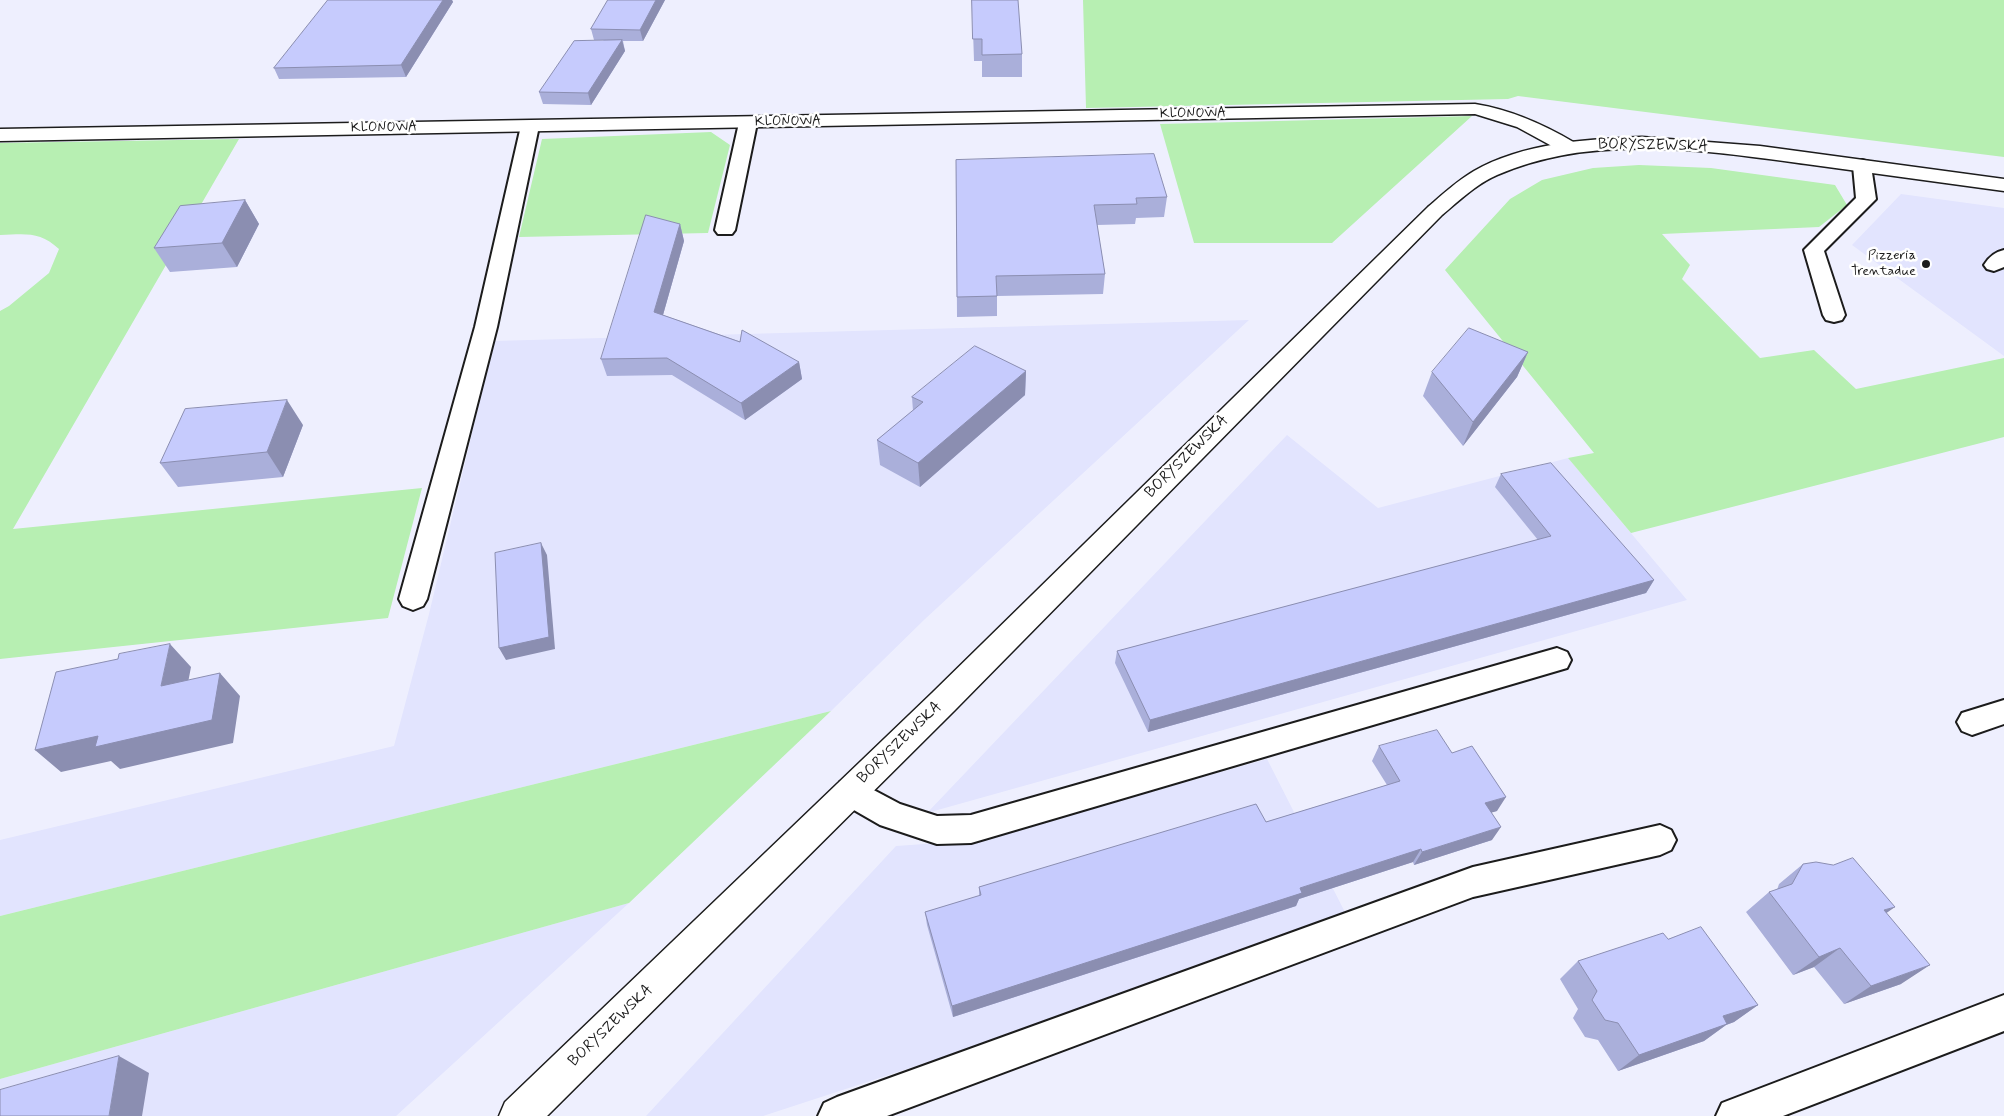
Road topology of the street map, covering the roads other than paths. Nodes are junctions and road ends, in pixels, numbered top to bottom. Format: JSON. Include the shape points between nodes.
{"nodes":[{"id":1,"x":748,"y":123,"type":"junction"},
{"id":2,"x":530,"y":126,"type":"junction"},
{"id":3,"x":0,"y":135,"type":"edge"},
{"id":4,"x":1568,"y":147,"type":"junction"},
{"id":5,"x":1862,"y":166,"type":"junction"},
{"id":6,"x":2004,"y":185,"type":"edge"},
{"id":7,"x":725,"y":230,"type":"dead end"},
{"id":8,"x":1834,"y":316,"type":"dead end"},
{"id":9,"x":413,"y":599,"type":"dead end"},
{"id":10,"x":1557,"y":660,"type":"dead end"},
{"id":11,"x":2004,"y":712,"type":"edge"},
{"id":12,"x":1972,"y":722,"type":"dead end"},
{"id":13,"x":851,"y":792,"type":"junction"},
{"id":14,"x":1660,"y":840,"type":"dead end"},
{"id":15,"x":2004,"y":1013,"type":"edge"},
{"id":16,"x":519,"y":1116,"type":"edge"},
{"id":17,"x":838,"y":1116,"type":"edge"},
{"id":18,"x":1735,"y":1116,"type":"edge"}],
"edges":[{"from":1,"to":2,"type":"main road","name":"KLONOWA"},
{"from":1,"to":4,"type":"main road","name":"KLONOWA","via":[[1476,109],[1520,120]]},
{"from":1,"to":7,"type":"lane"},
{"from":2,"to":3,"type":"main road","name":"KLONOWA"},
{"from":2,"to":9,"type":"lane","via":[[486,327]]},
{"from":4,"to":5,"type":"main road","name":"BORYSZEWSKA","via":[[1617,142],[1681,145]]},
{"from":4,"to":13,"type":"main road","name":"BORYSZEWSKA","via":[[1519,159],[1488,171],[1454,195]]},
{"from":5,"to":6,"type":"main road","name":"BORYSZEWSKA"},
{"from":5,"to":8,"type":"lane","via":[[1866,199],[1814,250]]},
{"from":10,"to":13,"type":"lane","via":[[972,830],[937,830],[891,815]]},
{"from":11,"to":12,"type":"lane"},
{"from":13,"to":16,"type":"main road","name":"BORYSZEWSKA"},
{"from":14,"to":17,"type":"lane","via":[[1473,882]]},
{"from":15,"to":18,"type":"lane"}]}
